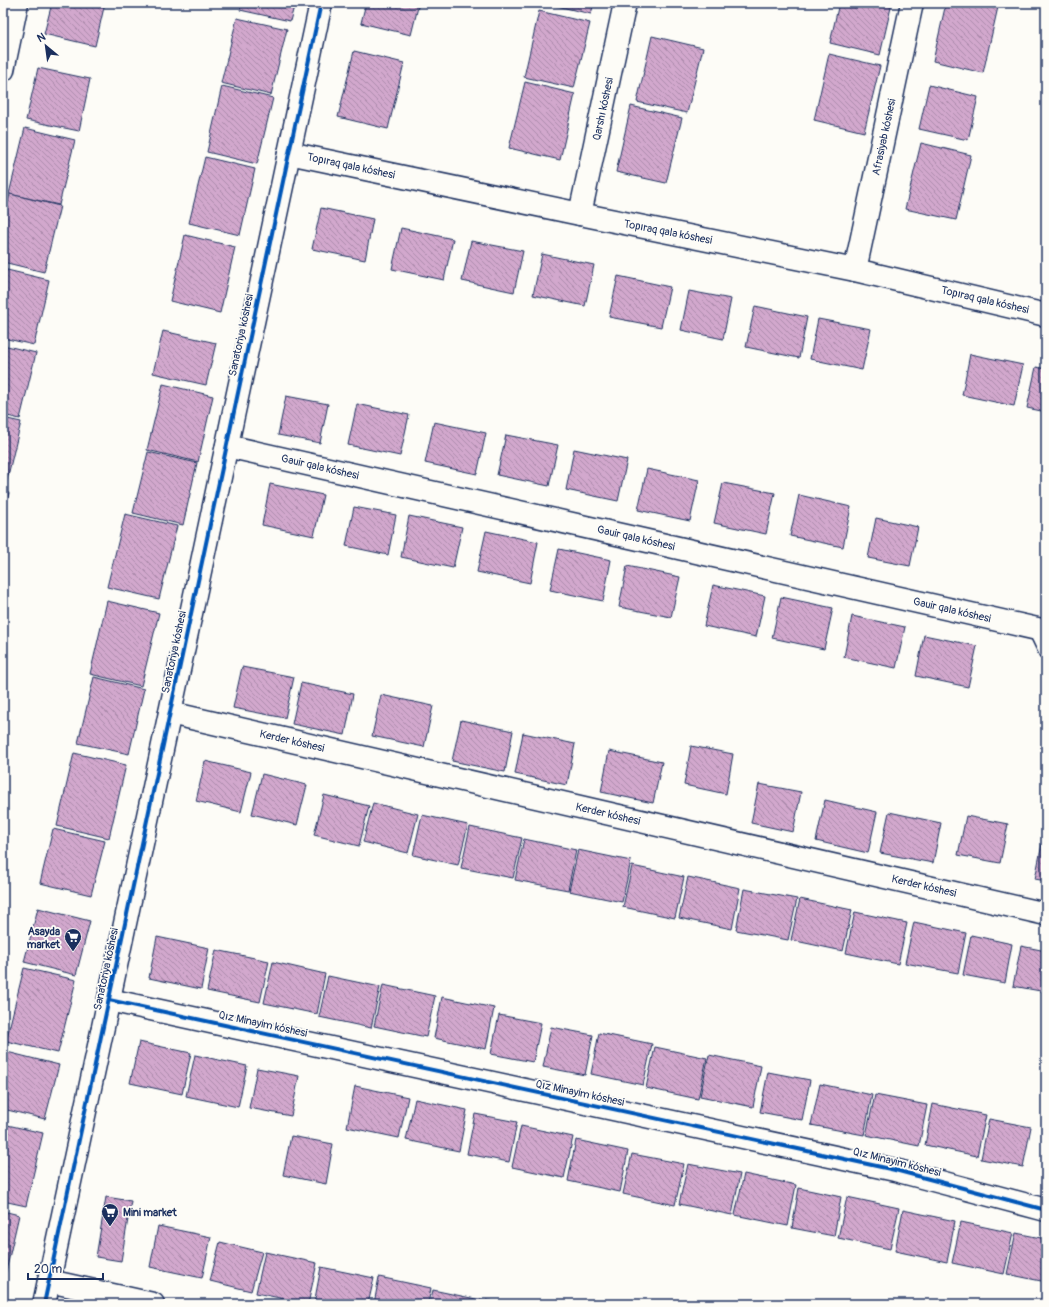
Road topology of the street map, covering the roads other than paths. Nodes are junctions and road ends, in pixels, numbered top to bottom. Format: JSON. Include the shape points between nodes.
{"nodes":[{"id":1,"x":17,"y":3,"type":"edge"},
{"id":2,"x":321,"y":3,"type":"edge"},
{"id":3,"x":625,"y":3,"type":"edge"},
{"id":4,"x":912,"y":3,"type":"edge"},
{"id":5,"x":3,"y":70,"type":"edge"},
{"id":6,"x":289,"y":153,"type":"junction"},
{"id":7,"x":580,"y":214,"type":"junction"},
{"id":8,"x":855,"y":270,"type":"junction"},
{"id":9,"x":1046,"y":315,"type":"edge"},
{"id":10,"x":227,"y":446,"type":"junction"},
{"id":11,"x":1040,"y":630,"type":"edge"},
{"id":12,"x":1046,"y":653,"type":"edge"},
{"id":13,"x":170,"y":713,"type":"junction"},
{"id":14,"x":1046,"y":914,"type":"edge"},
{"id":15,"x":109,"y":1000,"type":"junction"},
{"id":16,"x":1046,"y":1210,"type":"edge"},
{"id":17,"x":49,"y":1281,"type":"junction"},
{"id":18,"x":44,"y":1304,"type":"edge"},
{"id":19,"x":153,"y":1304,"type":"edge"}],
"edges":[{"from":1,"to":5,"type":"street"},
{"from":2,"to":6,"type":"street","name":"Sanatoriya kóshesi"},
{"from":3,"to":7,"type":"street","name":"Qarshı kóshesi"},
{"from":4,"to":8,"type":"street","name":"Afrasiyab kóshesi"},
{"from":6,"to":7,"type":"street","name":"Topıraq qala kóshesi"},
{"from":6,"to":10,"type":"street","name":"Sanatoriya kóshesi"},
{"from":7,"to":8,"type":"street","name":"Topıraq qala kóshesi"},
{"from":8,"to":9,"type":"street","name":"Topıraq qala kóshesi"},
{"from":10,"to":11,"type":"street","name":"Gauir qala kóshesi"},
{"from":10,"to":13,"type":"street","name":"Sanatoriya kóshesi"},
{"from":11,"to":12,"type":"lane"},
{"from":13,"to":14,"type":"street","name":"Kerder kóshesi"},
{"from":13,"to":15,"type":"street","name":"Sanatoriya kóshesi"},
{"from":15,"to":16,"type":"street","name":"Qız Minayim kóshesi","via":[[895,1170]]},
{"from":15,"to":17,"type":"street","name":"Sanatoriya kóshesi"},
{"from":17,"to":18,"type":"street","name":"Sanatoriya kóshesi"},
{"from":17,"to":19,"type":"street"}]}
